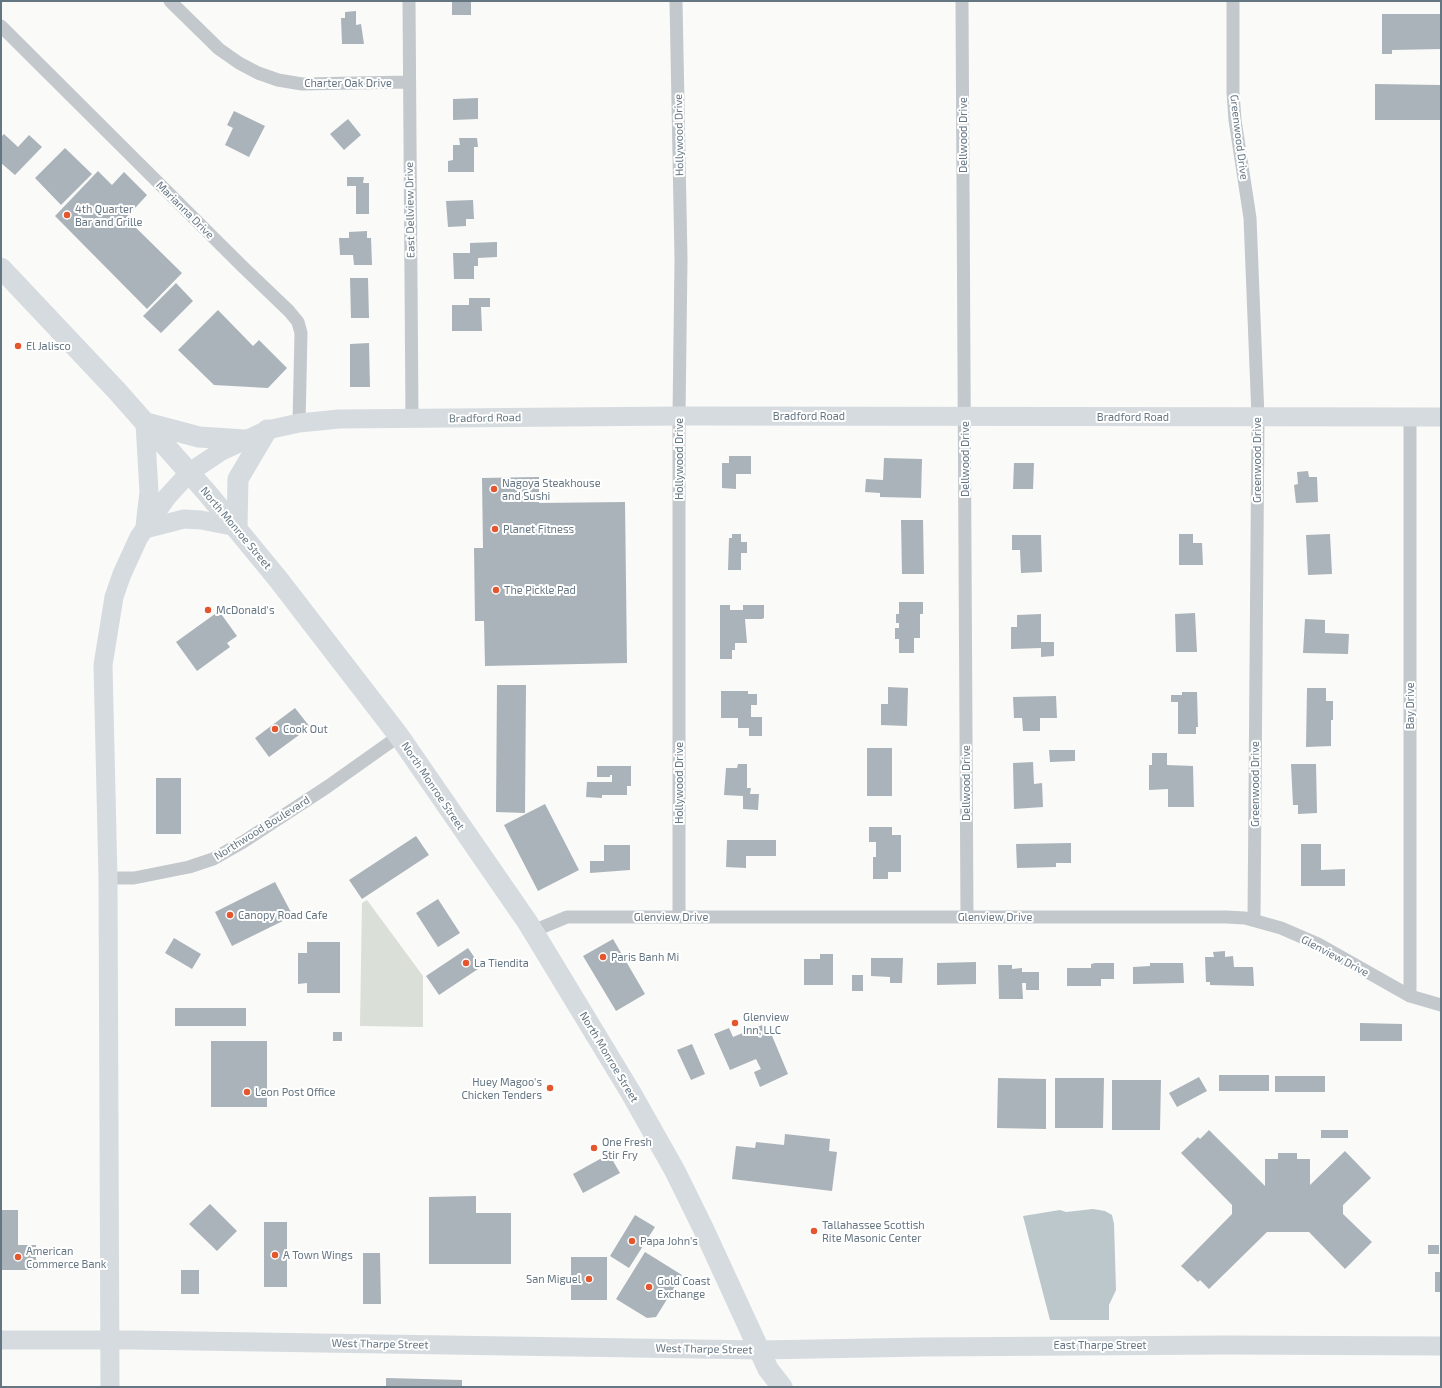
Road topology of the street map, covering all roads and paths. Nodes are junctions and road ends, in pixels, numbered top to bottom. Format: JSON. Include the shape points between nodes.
{"nodes":[{"id":1,"x":170,"y":1,"type":"edge"},
{"id":2,"x":409,"y":1,"type":"edge"},
{"id":3,"x":676,"y":1,"type":"edge"},
{"id":4,"x":962,"y":1,"type":"edge"},
{"id":5,"x":1232,"y":1,"type":"edge"},
{"id":6,"x":1,"y":26,"type":"edge"},
{"id":7,"x":409,"y":82,"type":"junction"},
{"id":8,"x":1,"y":268,"type":"edge"},
{"id":9,"x":679,"y":416,"type":"junction"},
{"id":10,"x":965,"y":416,"type":"junction"},
{"id":11,"x":1410,"y":416,"type":"junction"},
{"id":12,"x":1258,"y":417,"type":"junction"},
{"id":13,"x":1441,"y":417,"type":"edge"},
{"id":14,"x":412,"y":419,"type":"junction"},
{"id":15,"x":145,"y":423,"type":"junction"},
{"id":16,"x":300,"y":423,"type":"junction"},
{"id":17,"x":267,"y":430,"type":"junction"},
{"id":18,"x":245,"y":440,"type":"junction"},
{"id":19,"x":190,"y":472,"type":"junction"},
{"id":20,"x":237,"y":527,"type":"junction"},
{"id":21,"x":145,"y":529,"type":"junction"},
{"id":22,"x":399,"y":736,"type":"junction"},
{"id":23,"x":108,"y":878,"type":"junction"},
{"id":24,"x":679,"y":917,"type":"junction"},
{"id":25,"x":967,"y":917,"type":"junction"},
{"id":26,"x":1254,"y":920,"type":"junction"},
{"id":27,"x":533,"y":931,"type":"junction"},
{"id":28,"x":1410,"y":996,"type":"junction"},
{"id":29,"x":1441,"y":1004,"type":"edge"},
{"id":30,"x":1,"y":1340,"type":"edge"},
{"id":31,"x":110,"y":1340,"type":"junction"},
{"id":32,"x":1441,"y":1346,"type":"edge"},
{"id":33,"x":760,"y":1350,"type":"junction"},
{"id":34,"x":768,"y":1378,"type":"edge"},
{"id":35,"x":110,"y":1387,"type":"edge"},
{"id":36,"x":782,"y":1387,"type":"edge"}],
"edges":[{"from":1,"to":7,"type":"street","name":"Charter Oak Drive","via":[[219,49],[258,73],[278,80],[302,84]]},
{"from":2,"to":7,"type":"street","name":"East Dellview Drive"},
{"from":3,"to":9,"type":"street","name":"Hollywood Drive","via":[[681,259]]},
{"from":4,"to":10,"type":"street","name":"Dellwood Drive"},
{"from":5,"to":12,"type":"street","name":"Greenwood Drive","via":[[1233,92],[1250,218]]},
{"from":6,"to":16,"type":"street","name":"Marianna Drive","via":[[298,322],[301,333]]},
{"from":7,"to":14,"type":"street","name":"East Dellview Drive"},
{"from":8,"to":15,"type":"main road","name":"North Monroe Street"},
{"from":9,"to":10,"type":"main road","name":"Bradford Road"},
{"from":9,"to":14,"type":"main road","name":"Bradford Road"},
{"from":9,"to":24,"type":"street","name":"Hollywood Drive"},
{"from":10,"to":12,"type":"main road","name":"Bradford Road"},
{"from":10,"to":25,"type":"street","name":"Dellwood Drive"},
{"from":11,"to":12,"type":"main road","name":"Bradford Road"},
{"from":11,"to":13,"type":"main road","name":"Bradford Road"},
{"from":11,"to":28,"type":"street","name":"Bay Drive"},
{"from":12,"to":26,"type":"street","name":"Greenwood Drive"},
{"from":14,"to":16,"type":"main road","name":"Bradford Road","via":[[338,419]]},
{"from":15,"to":18,"type":"main road","via":[[198,438]]},
{"from":15,"to":19,"type":"main road","name":"North Monroe Street"},
{"from":15,"to":21,"type":"main road","via":[[149,492]]},
{"from":16,"to":17,"type":"main road","name":"Bradford Road"},
{"from":17,"to":18,"type":"main road","name":"Bradford Road"},
{"from":17,"to":20,"type":"main road","via":[[238,478]]},
{"from":18,"to":19,"type":"main road","name":"Bradford Road","via":[[220,452]]},
{"from":19,"to":20,"type":"main road","name":"North Monroe Street"},
{"from":19,"to":21,"type":"main road","name":"Bradford Road","via":[[167,497]]},
{"from":20,"to":21,"type":"main road","via":[[184,519]]},
{"from":20,"to":22,"type":"main road","name":"North Monroe Street"},
{"from":21,"to":23,"type":"main road","name":"Bradford Road","via":[[117,586],[103,665]]},
{"from":22,"to":23,"type":"street","name":"Northwood Boulevard","via":[[269,825],[213,859],[189,867],[134,878]]},
{"from":22,"to":27,"type":"main road","name":"North Monroe Street"},
{"from":23,"to":31,"type":"main road","name":"Bradford Road"},
{"from":24,"to":25,"type":"street","name":"Glenview Drive"},
{"from":24,"to":27,"type":"street","name":"Glenview Drive","via":[[567,917]]},
{"from":25,"to":26,"type":"street","name":"Glenview Drive","via":[[1226,917]]},
{"from":26,"to":28,"type":"street","name":"Glenview Drive","via":[[1318,944]]},
{"from":27,"to":33,"type":"main road","name":"North Monroe Street","via":[[675,1171]]},
{"from":28,"to":29,"type":"street","name":"Glenview Drive"},
{"from":30,"to":31,"type":"main road","name":"West Tharpe Street"},
{"from":31,"to":33,"type":"main road","name":"West Tharpe Street"},
{"from":31,"to":35,"type":"main road","name":"Bradford Road"},
{"from":32,"to":33,"type":"main road","name":"East Tharpe Street","via":[[924,1346]]},
{"from":33,"to":34,"type":"main road","name":"North Monroe Street"},
{"from":34,"to":36,"type":"main road","name":"North Monroe Street"}]}
